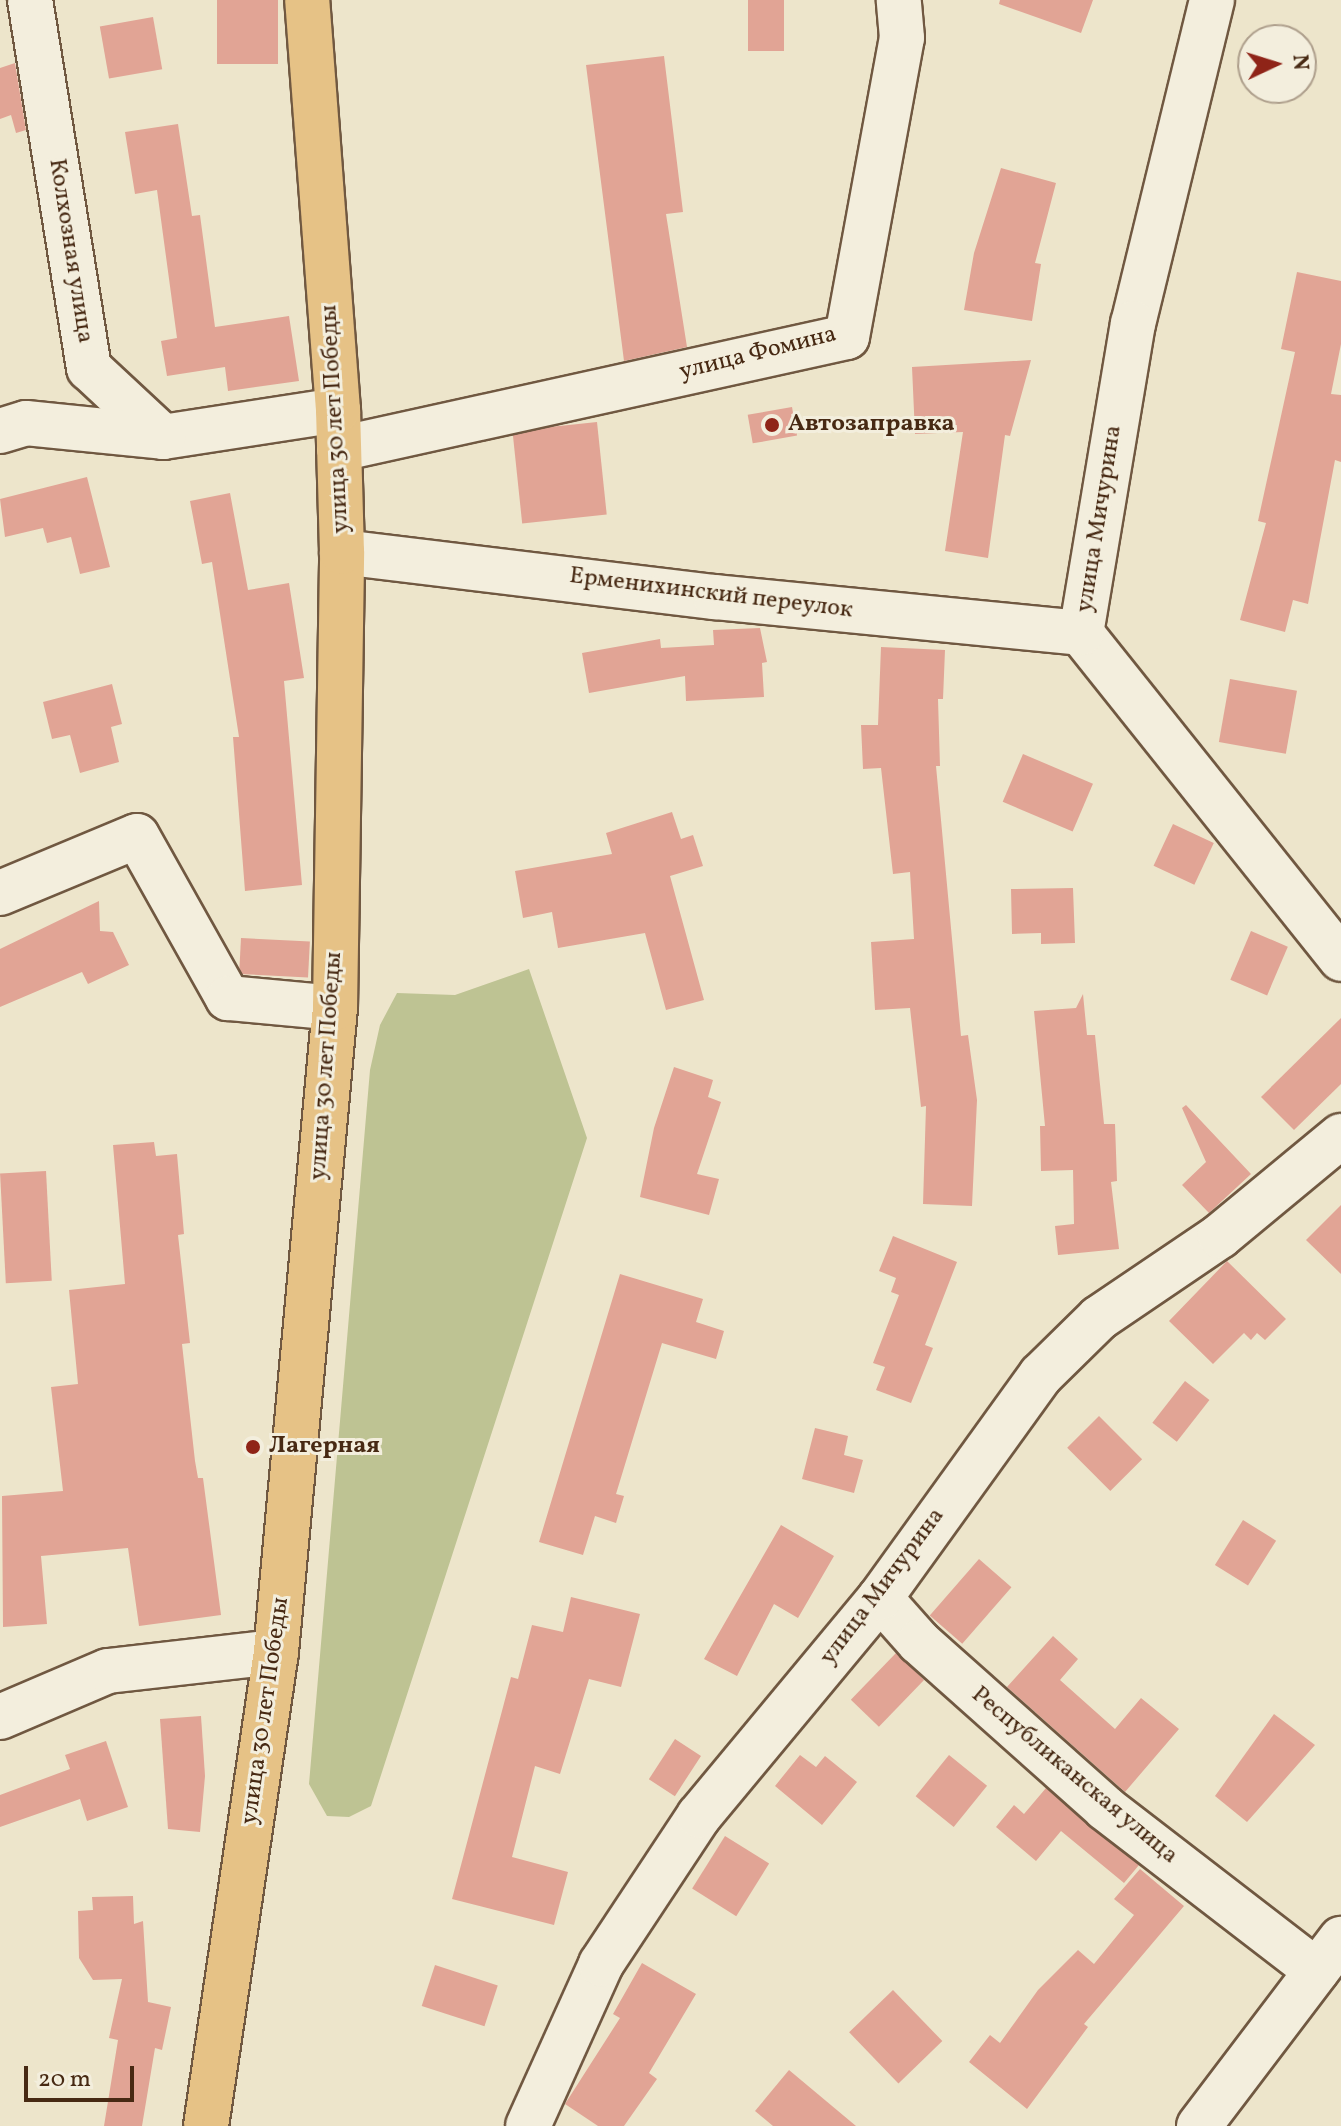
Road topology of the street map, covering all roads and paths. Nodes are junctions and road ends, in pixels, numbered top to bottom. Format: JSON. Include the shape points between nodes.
{"nodes":[{"id":1,"x":307,"y":0,"type":"edge"},
{"id":2,"x":899,"y":0,"type":"edge"},
{"id":3,"x":1212,"y":0,"type":"edge"},
{"id":4,"x":21,"y":9,"type":"edge"},
{"id":5,"x":339,"y":429,"type":"junction"},
{"id":6,"x":0,"y":431,"type":"edge"},
{"id":7,"x":163,"y":437,"type":"junction"},
{"id":8,"x":342,"y":552,"type":"junction"},
{"id":9,"x":1081,"y":633,"type":"junction"},
{"id":10,"x":0,"y":893,"type":"edge"},
{"id":11,"x":1341,"y":959,"type":"edge"},
{"id":12,"x":335,"y":1008,"type":"junction"},
{"id":13,"x":1341,"y":1136,"type":"edge"},
{"id":14,"x":880,"y":1598,"type":"junction"},
{"id":15,"x":276,"y":1652,"type":"junction"},
{"id":16,"x":0,"y":1717,"type":"edge"},
{"id":17,"x":1329,"y":1955,"type":"edge"},
{"id":18,"x":206,"y":2126,"type":"edge"},
{"id":19,"x":528,"y":2126,"type":"edge"},
{"id":20,"x":1199,"y":2126,"type":"edge"}],
"edges":[{"from":1,"to":5,"type":"main road","name":"улица 30 лет Победы"},
{"from":2,"to":5,"type":"street","name":"улица Фомина","via":[[902,38],[847,337]]},
{"from":3,"to":9,"type":"street","name":"улица Мичурина","via":[[1133,323]]},
{"from":4,"to":7,"type":"street","name":"Колхозная улица","via":[[89,368]]},
{"from":5,"to":7,"type":"street"},
{"from":5,"to":8,"type":"main road","name":"улица 30 лет Победы"},
{"from":6,"to":7,"type":"street","via":[[26,423]]},
{"from":8,"to":9,"type":"street","name":"Ерменихинский переулок"},
{"from":8,"to":12,"type":"main road","name":"улица 30 лет Победы"},
{"from":9,"to":11,"type":"street","name":"улица Мичурина"},
{"from":10,"to":12,"type":"street","via":[[137,836],[228,998]]},
{"from":12,"to":15,"type":"main road","name":"улица 30 лет Победы"},
{"from":13,"to":14,"type":"street","name":"улица Мичурина","via":[[1220,1236],[1099,1318],[1041,1375]]},
{"from":14,"to":17,"type":"street","name":"Республиканская улица","via":[[919,1642],[1105,1808]]},
{"from":14,"to":19,"type":"street","name":"улица Мичурина","via":[[691,1828],[601,1964]]},
{"from":15,"to":16,"type":"street","via":[[108,1671]]},
{"from":15,"to":18,"type":"main road","name":"улица 30 лет Победы"},
{"from":17,"to":20,"type":"street","name":"Республиканская улица"}]}
